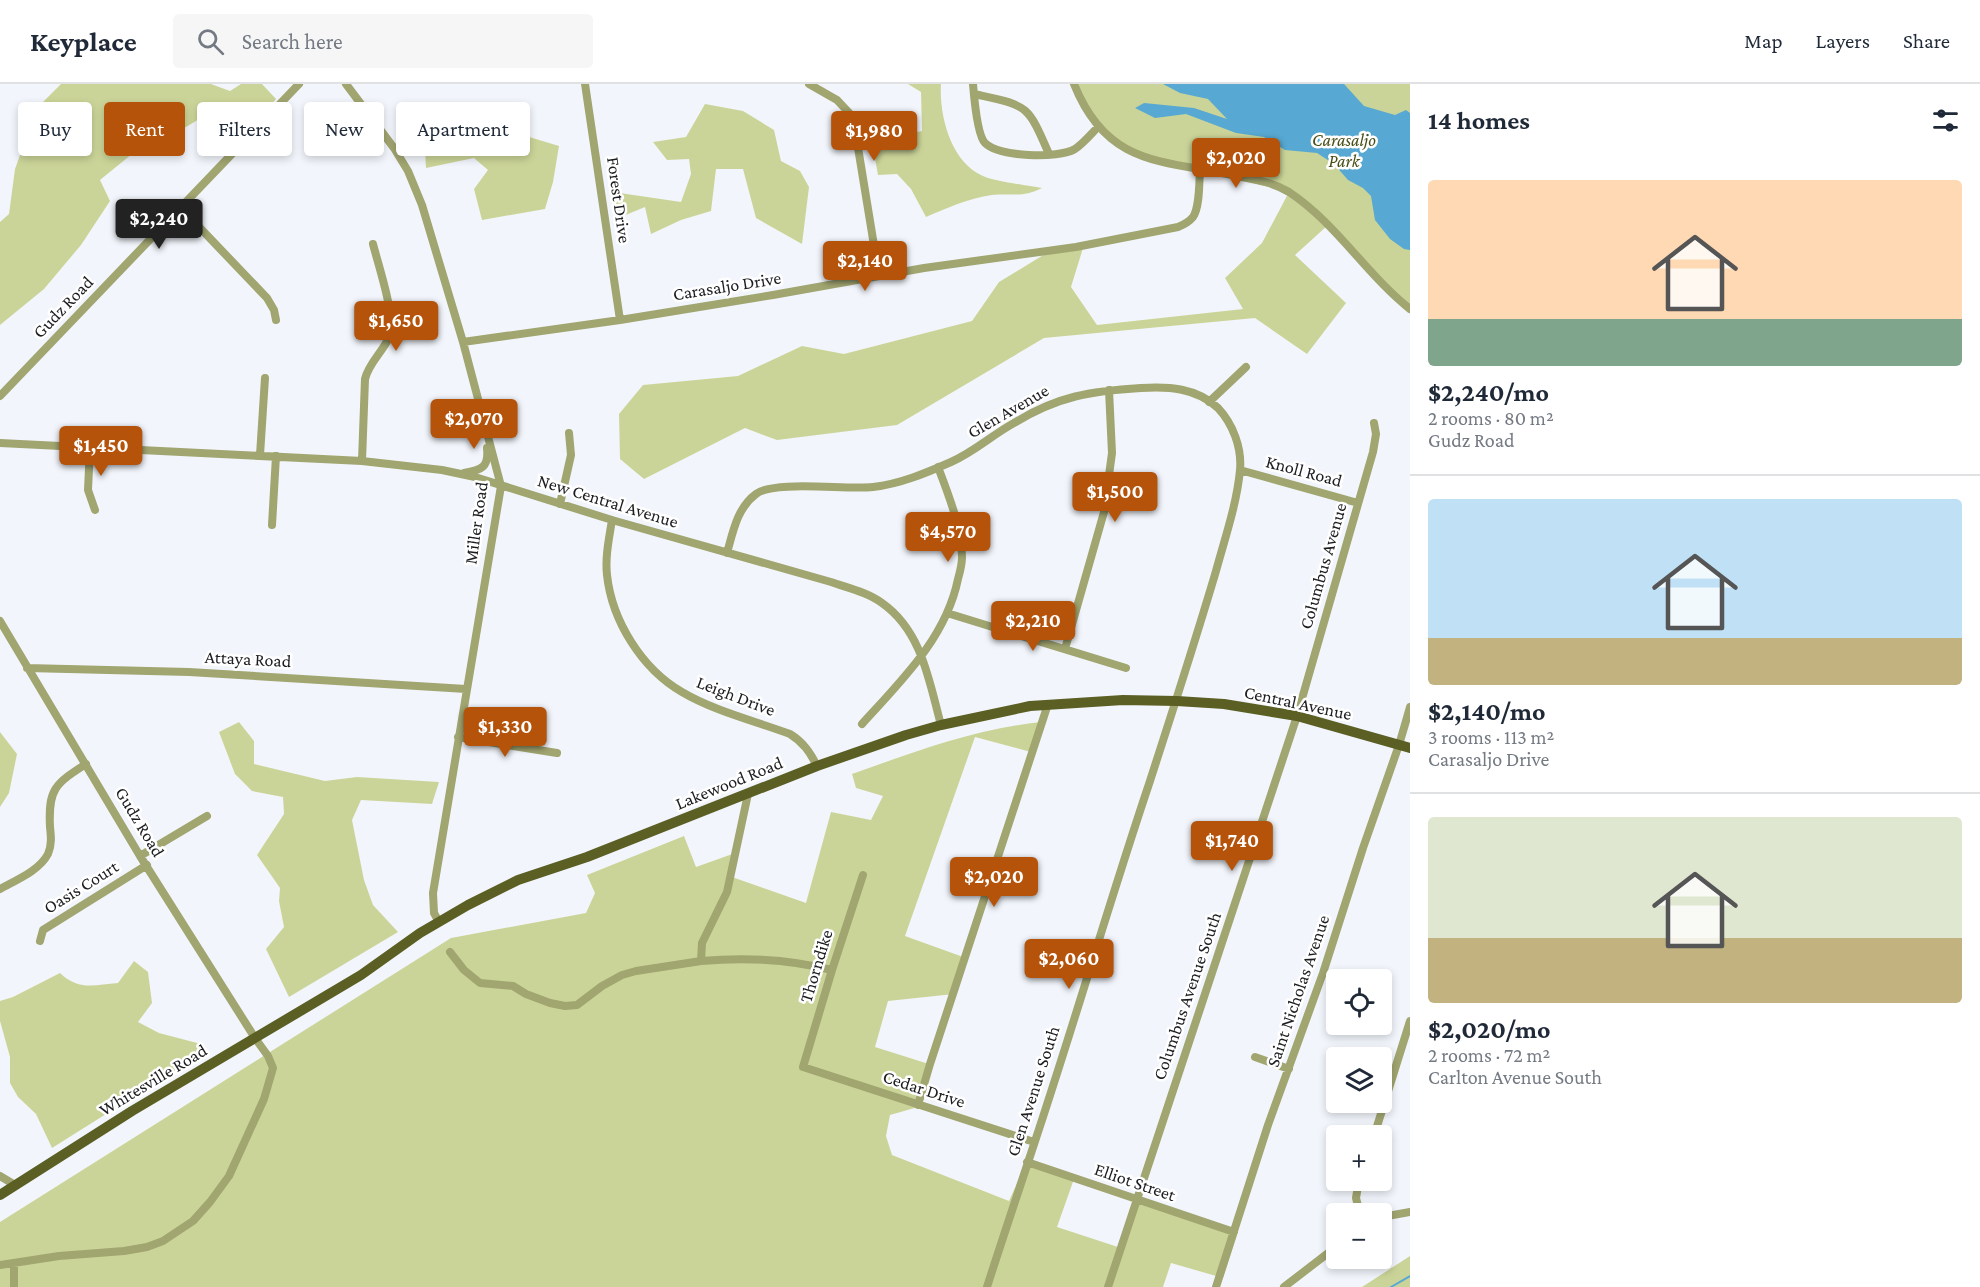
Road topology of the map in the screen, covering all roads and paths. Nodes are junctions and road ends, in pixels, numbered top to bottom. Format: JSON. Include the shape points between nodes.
{"nodes":[{"id":1,"x":299,"y":84,"type":"edge"},
{"id":2,"x":346,"y":84,"type":"edge"},
{"id":3,"x":585,"y":84,"type":"edge"},
{"id":4,"x":809,"y":84,"type":"edge"},
{"id":5,"x":973,"y":84,"type":"edge"},
{"id":6,"x":1074,"y":84,"type":"edge"},
{"id":7,"x":974,"y":94,"type":"junction"},
{"id":8,"x":1099,"y":126,"type":"junction"},
{"id":9,"x":1049,"y":154,"type":"junction"},
{"id":10,"x":1200,"y":170,"type":"junction"},
{"id":11,"x":181,"y":208,"type":"junction"},
{"id":12,"x":373,"y":244,"type":"dead end"},
{"id":13,"x":879,"y":276,"type":"junction"},
{"id":14,"x":1410,"y":309,"type":"edge"},
{"id":15,"x":276,"y":320,"type":"dead end"},
{"id":16,"x":620,"y":320,"type":"junction"},
{"id":17,"x":463,"y":342,"type":"junction"},
{"id":18,"x":1246,"y":368,"type":"dead end"},
{"id":19,"x":265,"y":378,"type":"dead end"},
{"id":20,"x":1109,"y":390,"type":"junction"},
{"id":21,"x":0,"y":396,"type":"edge"},
{"id":22,"x":1209,"y":402,"type":"junction"},
{"id":23,"x":1374,"y":423,"type":"dead end"},
{"id":24,"x":486,"y":426,"type":"junction"},
{"id":25,"x":569,"y":433,"type":"dead end"},
{"id":26,"x":0,"y":443,"type":"edge"},
{"id":27,"x":90,"y":447,"type":"junction"},
{"id":28,"x":260,"y":456,"type":"junction"},
{"id":29,"x":276,"y":456,"type":"junction"},
{"id":30,"x":362,"y":460,"type":"junction"},
{"id":31,"x":938,"y":467,"type":"junction"},
{"id":32,"x":1240,"y":470,"type":"junction"},
{"id":33,"x":461,"y":474,"type":"junction"},
{"id":34,"x":501,"y":486,"type":"junction"},
{"id":35,"x":1358,"y":503,"type":"junction"},
{"id":36,"x":560,"y":504,"type":"junction"},
{"id":37,"x":96,"y":510,"type":"dead end"},
{"id":38,"x":612,"y":520,"type":"junction"},
{"id":39,"x":272,"y":525,"type":"dead end"},
{"id":40,"x":727,"y":553,"type":"junction"},
{"id":41,"x":947,"y":613,"type":"junction"},
{"id":42,"x":0,"y":621,"type":"edge"},
{"id":43,"x":1065,"y":649,"type":"junction"},
{"id":44,"x":922,"y":656,"type":"junction"},
{"id":45,"x":27,"y":668,"type":"junction"},
{"id":46,"x":1126,"y":668,"type":"dead end"},
{"id":47,"x":466,"y":689,"type":"junction"},
{"id":48,"x":1177,"y":701,"type":"junction"},
{"id":49,"x":1048,"y":704,"type":"junction"},
{"id":50,"x":1410,"y":707,"type":"edge"},
{"id":51,"x":1297,"y":716,"type":"junction"},
{"id":52,"x":862,"y":724,"type":"dead end"},
{"id":53,"x":941,"y":724,"type":"junction"},
{"id":54,"x":458,"y":737,"type":"junction"},
{"id":55,"x":1405,"y":746,"type":"edge"},
{"id":56,"x":557,"y":753,"type":"dead end"},
{"id":57,"x":86,"y":764,"type":"junction"},
{"id":58,"x":817,"y":766,"type":"junction"},
{"id":59,"x":748,"y":794,"type":"junction"},
{"id":60,"x":207,"y":816,"type":"dead end"},
{"id":61,"x":140,"y":856,"type":"junction"},
{"id":62,"x":147,"y":865,"type":"junction"},
{"id":63,"x":863,"y":875,"type":"dead end"},
{"id":64,"x":0,"y":889,"type":"edge"},
{"id":65,"x":439,"y":922,"type":"junction"},
{"id":66,"x":40,"y":941,"type":"dead end"},
{"id":67,"x":450,"y":952,"type":"dead end"},
{"id":68,"x":701,"y":961,"type":"junction"},
{"id":69,"x":832,"y":970,"type":"junction"},
{"id":70,"x":326,"y":996,"type":"joint"},
{"id":71,"x":1410,"y":1021,"type":"edge"},
{"id":72,"x":255,"y":1038,"type":"junction"},
{"id":73,"x":1255,"y":1057,"type":"dead end"},
{"id":74,"x":803,"y":1067,"type":"joint"},
{"id":75,"x":1289,"y":1069,"type":"junction"},
{"id":76,"x":918,"y":1105,"type":"junction"},
{"id":77,"x":1377,"y":1125,"type":"edge"},
{"id":78,"x":1034,"y":1142,"type":"junction"},
{"id":79,"x":1027,"y":1162,"type":"junction"},
{"id":80,"x":0,"y":1176,"type":"edge"},
{"id":81,"x":15,"y":1185,"type":"junction"},
{"id":82,"x":0,"y":1195,"type":"edge"},
{"id":83,"x":1136,"y":1200,"type":"junction"},
{"id":84,"x":1410,"y":1212,"type":"edge"},
{"id":85,"x":1392,"y":1215,"type":"edge"},
{"id":86,"x":1234,"y":1232,"type":"junction"},
{"id":87,"x":1326,"y":1255,"type":"edge"},
{"id":88,"x":14,"y":1263,"type":"junction"},
{"id":89,"x":0,"y":1265,"type":"edge"},
{"id":90,"x":14,"y":1287,"type":"edge"},
{"id":91,"x":987,"y":1287,"type":"edge"},
{"id":92,"x":1108,"y":1287,"type":"edge"},
{"id":93,"x":1216,"y":1287,"type":"edge"},
{"id":94,"x":1284,"y":1287,"type":"edge"}],
"edges":[{"from":1,"to":11,"type":"street","name":"Gudz Road"},
{"from":2,"to":17,"type":"street","name":"Miller Road","via":[[408,171]]},
{"from":3,"to":16,"type":"street","name":"Forest Drive"},
{"from":4,"to":13,"type":"street","via":[[837,100],[853,117]]},
{"from":5,"to":7,"type":"street"},
{"from":6,"to":8,"type":"street","via":[[1089,116]]},
{"from":7,"to":9,"type":"street","via":[[1023,108],[1034,121]]},
{"from":7,"to":9,"type":"street","via":[[985,143],[1003,151]]},
{"from":8,"to":9,"type":"street","via":[[1073,150]]},
{"from":8,"to":10,"type":"street","via":[[1137,156]]},
{"from":10,"to":13,"type":"street","name":"Carasaljo Drive","via":[[1195,215],[1178,228]]},
{"from":10,"to":14,"type":"street","via":[[1267,182],[1287,191],[1312,209],[1388,291]]},
{"from":11,"to":15,"type":"street","via":[[267,297]]},
{"from":11,"to":21,"type":"street","name":"Gudz Road"},
{"from":12,"to":30,"type":"street","via":[[392,324],[387,341],[365,379]]},
{"from":13,"to":16,"type":"street","name":"Carasaljo Drive"},
{"from":16,"to":17,"type":"street","name":"Carasaljo Drive"},
{"from":17,"to":24,"type":"street","name":"Miller Road"},
{"from":18,"to":22,"type":"street"},
{"from":19,"to":28,"type":"street"},
{"from":20,"to":22,"type":"street","name":"Glen Avenue","via":[[1187,390]]},
{"from":20,"to":31,"type":"street","name":"Glen Avenue","via":[[1064,398]]},
{"from":20,"to":43,"type":"street","via":[[1112,453],[1104,512]]},
{"from":22,"to":32,"type":"street","name":"Glen Avenue","via":[[1231,426]]},
{"from":23,"to":35,"type":"street","name":"Columbus Avenue","via":[[1373,452]]},
{"from":24,"to":33,"type":"street","via":[[488,459],[477,470]]},
{"from":24,"to":34,"type":"street","name":"Miller Road"},
{"from":25,"to":36,"type":"street","via":[[571,455]]},
{"from":26,"to":27,"type":"street","name":"New Central Avenue"},
{"from":27,"to":28,"type":"street","name":"New Central Avenue"},
{"from":27,"to":37,"type":"street","via":[[88,490]]},
{"from":28,"to":29,"type":"street","name":"New Central Avenue"},
{"from":29,"to":30,"type":"street","name":"New Central Avenue"},
{"from":29,"to":39,"type":"street"},
{"from":30,"to":33,"type":"street","name":"New Central Avenue"},
{"from":31,"to":40,"type":"street","name":"Glen Avenue","via":[[873,487],[767,488],[744,506]]},
{"from":31,"to":41,"type":"street","via":[[962,553],[956,592]]},
{"from":32,"to":35,"type":"street","name":"Knoll Road"},
{"from":32,"to":48,"type":"street","name":"Glen Avenue","via":[[1230,522]]},
{"from":33,"to":34,"type":"street","name":"New Central Avenue"},
{"from":34,"to":36,"type":"street","name":"New Central Avenue"},
{"from":34,"to":47,"type":"street","name":"Miller Road"},
{"from":35,"to":51,"type":"street","name":"Columbus Avenue"},
{"from":36,"to":38,"type":"street","name":"New Central Avenue"},
{"from":38,"to":40,"type":"street","name":"New Central Avenue"},
{"from":38,"to":58,"type":"street","name":"Leigh Drive","via":[[606,556],[609,589],[622,627],[643,658],[681,692],[799,739]]},
{"from":40,"to":44,"type":"street","name":"New Central Avenue","via":[[831,582],[881,602],[896,615]]},
{"from":41,"to":43,"type":"street"},
{"from":41,"to":44,"type":"street"},
{"from":42,"to":45,"type":"street","name":"Gudz Road"},
{"from":43,"to":46,"type":"street"},
{"from":44,"to":52,"type":"street"},
{"from":44,"to":53,"type":"street","name":"New Central Avenue"},
{"from":45,"to":47,"type":"street","name":"Attaya Road","via":[[189,672]]},
{"from":45,"to":57,"type":"street","name":"Gudz Road"},
{"from":47,"to":54,"type":"street","name":"Miller Road"},
{"from":48,"to":49,"type":"main road","name":"Lakewood Road"},
{"from":48,"to":51,"type":"main road","name":"Central Avenue"},
{"from":48,"to":78,"type":"street","name":"Glen Avenue South"},
{"from":49,"to":53,"type":"main road","name":"Lakewood Road"},
{"from":49,"to":76,"type":"street"},
{"from":50,"to":55,"type":"street","name":"Saint Nicholas Avenue"},
{"from":51,"to":55,"type":"main road","name":"Central Avenue"},
{"from":51,"to":83,"type":"street","name":"Columbus Avenue South"},
{"from":53,"to":58,"type":"main road","name":"Lakewood Road"},
{"from":54,"to":56,"type":"street"},
{"from":54,"to":65,"type":"street","name":"Miller Road","via":[[433,893],[434,913]]},
{"from":55,"to":75,"type":"street","name":"Saint Nicholas Avenue","via":[[1363,848]]},
{"from":57,"to":61,"type":"street","name":"Gudz Road"},
{"from":57,"to":64,"type":"street","via":[[63,779],[51,794],[48,854],[38,867]]},
{"from":58,"to":59,"type":"main road","name":"Lakewood Road"},
{"from":59,"to":65,"type":"main road","name":"Lakewood Road","via":[[518,880]]},
{"from":59,"to":68,"type":"street","via":[[727,892],[702,943]]},
{"from":60,"to":61,"type":"street"},
{"from":61,"to":62,"type":"street","name":"Gudz Road"},
{"from":62,"to":66,"type":"street","name":"Oasis Court","via":[[43,930]]},
{"from":62,"to":72,"type":"street","name":"Gudz Road"},
{"from":63,"to":69,"type":"street","name":"Thorndike"},
{"from":65,"to":70,"type":"main road","name":"Lakewood Road"},
{"from":67,"to":68,"type":"street","via":[[480,983],[513,986],[565,1006],[577,1005],[602,986],[636,970]]},
{"from":68,"to":69,"type":"street","via":[[776,960]]},
{"from":69,"to":74,"type":"street","name":"Thorndike"},
{"from":70,"to":72,"type":"main road","name":"Whitesville Road"},
{"from":71,"to":77,"type":"street"},
{"from":72,"to":81,"type":"main road","name":"Whitesville Road"},
{"from":72,"to":88,"type":"street","name":"Gudz Road","via":[[273,1068],[264,1099],[229,1176],[193,1221],[147,1247]]},
{"from":73,"to":75,"type":"street"},
{"from":74,"to":76,"type":"street","name":"Cedar Drive"},
{"from":75,"to":86,"type":"street","name":"Saint Nicholas Avenue"},
{"from":76,"to":78,"type":"street","name":"Cedar Drive"},
{"from":78,"to":79,"type":"street","name":"Glen Avenue South"},
{"from":79,"to":83,"type":"street","name":"Elliot Street"},
{"from":79,"to":91,"type":"street","name":"Glen Avenue South"},
{"from":80,"to":81,"type":"street"},
{"from":81,"to":82,"type":"main road","name":"Whitesville Road"},
{"from":83,"to":86,"type":"street","name":"Elliot Street"},
{"from":83,"to":92,"type":"street","name":"Columbus Avenue South"},
{"from":84,"to":85,"type":"street"},
{"from":86,"to":93,"type":"street","name":"Saint Nicholas Avenue"},
{"from":87,"to":94,"type":"street"},
{"from":88,"to":89,"type":"street","name":"Gudz Road"},
{"from":88,"to":90,"type":"street"}]}
